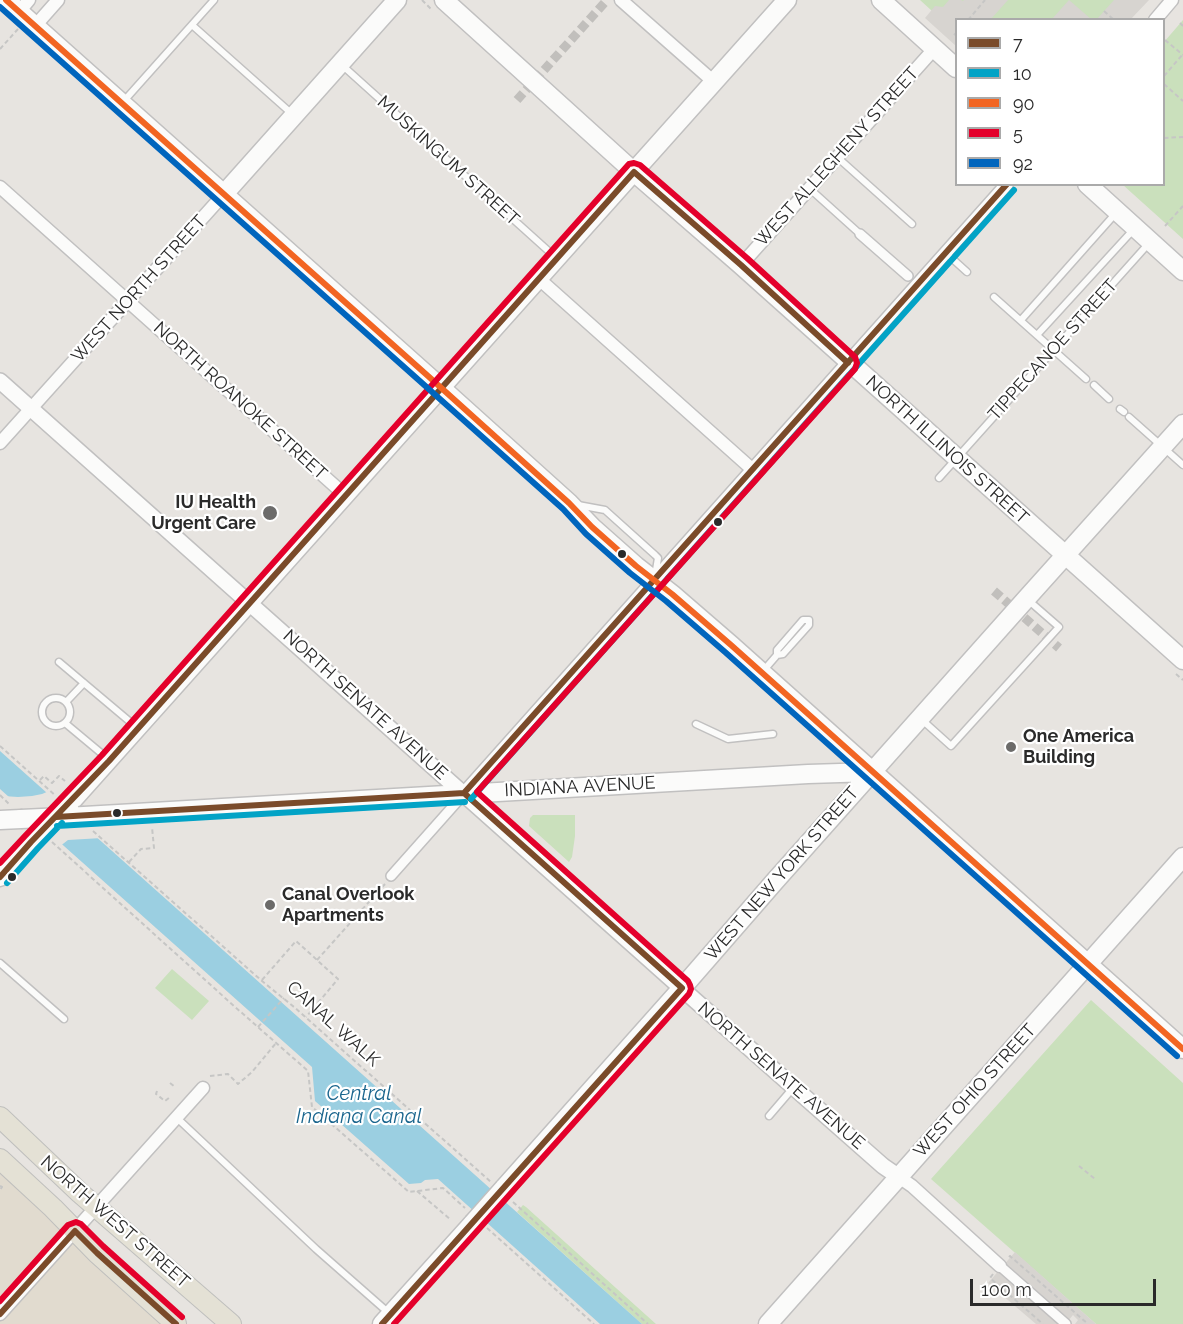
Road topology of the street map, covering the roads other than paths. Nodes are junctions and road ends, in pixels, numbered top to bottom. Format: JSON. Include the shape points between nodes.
{"nodes":[{"id":1,"x":58,"y":0,"type":"edge"},
{"id":2,"x":214,"y":0,"type":"edge"},
{"id":3,"x":397,"y":0,"type":"edge"},
{"id":4,"x":444,"y":0,"type":"edge"},
{"id":5,"x":621,"y":0,"type":"edge"},
{"id":6,"x":787,"y":0,"type":"edge"},
{"id":7,"x":880,"y":0,"type":"edge"},
{"id":8,"x":1172,"y":0,"type":"edge"},
{"id":9,"x":23,"y":11,"type":"edge"},
{"id":10,"x":1157,"y":18,"type":"edge"},
{"id":11,"x":192,"y":25,"type":"junction"},
{"id":12,"x":934,"y":49,"type":"junction"},
{"id":13,"x":341,"y":64,"type":"junction"},
{"id":14,"x":955,"y":66,"type":"edge"},
{"id":15,"x":714,"y":82,"type":"junction"},
{"id":16,"x":122,"y":103,"type":"junction"},
{"id":17,"x":294,"y":116,"type":"junction"},
{"id":18,"x":837,"y":157,"type":"junction"},
{"id":19,"x":634,"y":172,"type":"junction"},
{"id":20,"x":0,"y":186,"type":"edge"},
{"id":21,"x":1005,"y":186,"type":"edge"},
{"id":22,"x":1089,"y":186,"type":"edge"},
{"id":23,"x":809,"y":189,"type":"junction"},
{"id":24,"x":224,"y":194,"type":"junction"},
{"id":25,"x":1118,"y":212,"type":"junction"},
{"id":26,"x":912,"y":224,"type":"dead end"},
{"id":27,"x":1135,"y":227,"type":"junction"},
{"id":28,"x":860,"y":234,"type":"joint"},
{"id":29,"x":1150,"y":242,"type":"junction"},
{"id":30,"x":946,"y":253,"type":"junction"},
{"id":31,"x":556,"y":258,"type":"junction"},
{"id":32,"x":741,"y":265,"type":"junction"},
{"id":33,"x":1183,"y":271,"type":"edge"},
{"id":34,"x":967,"y":272,"type":"dead end"},
{"id":35,"x":908,"y":276,"type":"dead end"},
{"id":36,"x":538,"y":279,"type":"junction"},
{"id":37,"x":994,"y":297,"type":"dead end"},
{"id":38,"x":128,"y":301,"type":"junction"},
{"id":39,"x":1021,"y":320,"type":"junction"},
{"id":40,"x":1037,"y":335,"type":"junction"},
{"id":41,"x":1054,"y":350,"type":"junction"},
{"id":42,"x":848,"y":363,"type":"junction"},
{"id":43,"x":1086,"y":379,"type":"dead end"},
{"id":44,"x":0,"y":381,"type":"edge"},
{"id":45,"x":1094,"y":386,"type":"dead end"},
{"id":46,"x":441,"y":387,"type":"junction"},
{"id":47,"x":1109,"y":399,"type":"dead end"},
{"id":48,"x":32,"y":409,"type":"junction"},
{"id":49,"x":1124,"y":413,"type":"dead end"},
{"id":50,"x":1183,"y":424,"type":"edge"},
{"id":51,"x":0,"y":443,"type":"edge"},
{"id":52,"x":1163,"y":447,"type":"junction"},
{"id":53,"x":956,"y":459,"type":"junction"},
{"id":54,"x":1183,"y":465,"type":"edge"},
{"id":55,"x":753,"y":470,"type":"junction"},
{"id":56,"x":939,"y":478,"type":"dead end"},
{"id":57,"x":345,"y":495,"type":"junction"},
{"id":58,"x":1065,"y":555,"type":"junction"},
{"id":59,"x":654,"y":581,"type":"junction"},
{"id":60,"x":1026,"y":598,"type":"junction"},
{"id":61,"x":250,"y":603,"type":"junction"},
{"id":62,"x":777,"y":655,"type":"junction"},
{"id":63,"x":1183,"y":660,"type":"edge"},
{"id":64,"x":59,"y":662,"type":"dead end"},
{"id":65,"x":761,"y":673,"type":"junction"},
{"id":66,"x":84,"y":683,"type":"junction"},
{"id":67,"x":66,"y":702,"type":"junction"},
{"id":68,"x":921,"y":718,"type":"junction"},
{"id":69,"x":65,"y":723,"type":"junction"},
{"id":70,"x":696,"y":724,"type":"dead end"},
{"id":71,"x":138,"y":729,"type":"junction"},
{"id":72,"x":773,"y":734,"type":"dead end"},
{"id":73,"x":109,"y":761,"type":"junction"},
{"id":74,"x":872,"y":772,"type":"junction"},
{"id":75,"x":464,"y":793,"type":"junction"},
{"id":76,"x":56,"y":817,"type":"junction"},
{"id":77,"x":0,"y":820,"type":"edge"},
{"id":78,"x":1183,"y":858,"type":"edge"},
{"id":79,"x":391,"y":876,"type":"road end"},
{"id":80,"x":0,"y":877,"type":"edge"},
{"id":81,"x":0,"y":963,"type":"edge"},
{"id":82,"x":1088,"y":964,"type":"junction"},
{"id":83,"x":682,"y":988,"type":"junction"},
{"id":84,"x":64,"y":1019,"type":"dead end"},
{"id":85,"x":1183,"y":1049,"type":"edge"},
{"id":86,"x":794,"y":1087,"type":"junction"},
{"id":87,"x":203,"y":1088,"type":"dead end"},
{"id":88,"x":769,"y":1116,"type":"dead end"},
{"id":89,"x":0,"y":1117,"type":"edge"},
{"id":90,"x":176,"y":1117,"type":"junction"},
{"id":91,"x":0,"y":1159,"type":"edge"},
{"id":92,"x":899,"y":1177,"type":"junction"},
{"id":93,"x":96,"y":1207,"type":"junction"},
{"id":94,"x":75,"y":1231,"type":"junction"},
{"id":95,"x":1000,"y":1266,"type":"joint"},
{"id":96,"x":0,"y":1314,"type":"edge"},
{"id":97,"x":386,"y":1319,"type":"edge"},
{"id":98,"x":176,"y":1324,"type":"edge"},
{"id":99,"x":231,"y":1324,"type":"edge"},
{"id":100,"x":768,"y":1324,"type":"edge"},
{"id":101,"x":1066,"y":1324,"type":"edge"}],
"edges":[{"from":1,"to":9,"type":"street"},
{"from":2,"to":11,"type":"lane"},
{"from":3,"to":13,"type":"main road","name":"WEST NORTH STREET"},
{"from":4,"to":19,"type":"main road","name":"NORTH ILLINOIS STREET"},
{"from":5,"to":15,"type":"street"},
{"from":6,"to":15,"type":"main road"},
{"from":7,"to":12,"type":"main road"},
{"from":8,"to":10,"type":"street"},
{"from":9,"to":16,"type":"main road"},
{"from":11,"to":16,"type":"lane"},
{"from":11,"to":17,"type":"lane"},
{"from":12,"to":14,"type":"main road"},
{"from":12,"to":18,"type":"street","name":"WEST ALLEGHENY STREET"},
{"from":13,"to":17,"type":"main road","name":"WEST NORTH STREET"},
{"from":13,"to":31,"type":"lane","name":"MUSKINGUM STREET"},
{"from":15,"to":19,"type":"main road"},
{"from":16,"to":24,"type":"main road"},
{"from":17,"to":24,"type":"main road","name":"WEST NORTH STREET"},
{"from":18,"to":23,"type":"street","name":"WEST ALLEGHENY STREET"},
{"from":18,"to":26,"type":"lane"},
{"from":19,"to":31,"type":"main road"},
{"from":19,"to":32,"type":"main road","name":"NORTH ILLINOIS STREET"},
{"from":20,"to":38,"type":"street","name":"NORTH ROANOKE STREET"},
{"from":21,"to":30,"type":"street"},
{"from":22,"to":25,"type":"main road"},
{"from":23,"to":28,"type":"lane"},
{"from":23,"to":32,"type":"street","name":"WEST ALLEGHENY STREET"},
{"from":24,"to":38,"type":"street","name":"WEST NORTH STREET"},
{"from":24,"to":46,"type":"main road"},
{"from":25,"to":27,"type":"main road"},
{"from":25,"to":39,"type":"lane"},
{"from":27,"to":29,"type":"main road"},
{"from":27,"to":40,"type":"lane"},
{"from":28,"to":35,"type":"street"},
{"from":29,"to":33,"type":"main road"},
{"from":29,"to":41,"type":"lane","name":"TIPPECANOE STREET"},
{"from":30,"to":34,"type":"lane"},
{"from":30,"to":42,"type":"street"},
{"from":31,"to":36,"type":"main road"},
{"from":32,"to":42,"type":"main road","name":"NORTH ILLINOIS STREET"},
{"from":36,"to":46,"type":"main road"},
{"from":36,"to":55,"type":"street"},
{"from":37,"to":39,"type":"lane"},
{"from":38,"to":48,"type":"street","name":"WEST NORTH STREET"},
{"from":38,"to":57,"type":"street","name":"NORTH ROANOKE STREET"},
{"from":39,"to":40,"type":"lane"},
{"from":40,"to":41,"type":"lane"},
{"from":41,"to":43,"type":"lane"},
{"from":41,"to":53,"type":"lane","name":"TIPPECANOE STREET"},
{"from":42,"to":53,"type":"main road","name":"NORTH ILLINOIS STREET"},
{"from":42,"to":55,"type":"street"},
{"from":44,"to":48,"type":"street","name":"NORTH SENATE AVENUE"},
{"from":45,"to":47,"type":"lane"},
{"from":46,"to":57,"type":"main road"},
{"from":46,"to":59,"type":"main road"},
{"from":48,"to":51,"type":"street","name":"WEST NORTH STREET"},
{"from":48,"to":61,"type":"street","name":"NORTH SENATE AVENUE"},
{"from":49,"to":52,"type":"lane"},
{"from":50,"to":52,"type":"main road","name":"WEST NEW YORK STREET"},
{"from":52,"to":54,"type":"lane"},
{"from":52,"to":58,"type":"main road","name":"WEST NEW YORK STREET"},
{"from":53,"to":56,"type":"lane","name":"TIPPECANOE STREET"},
{"from":53,"to":58,"type":"main road","name":"NORTH ILLINOIS STREET"},
{"from":55,"to":59,"type":"street"},
{"from":57,"to":61,"type":"main road"},
{"from":58,"to":60,"type":"main road","name":"WEST NEW YORK STREET"},
{"from":58,"to":63,"type":"main road","name":"NORTH ILLINOIS STREET"},
{"from":59,"to":65,"type":"main road"},
{"from":59,"to":75,"type":"street"},
{"from":60,"to":68,"type":"main road","name":"WEST NEW YORK STREET"},
{"from":60,"to":68,"type":"lane","via":[[1059,627],[951,746]]},
{"from":61,"to":71,"type":"main road"},
{"from":61,"to":75,"type":"street","name":"NORTH SENATE AVENUE"},
{"from":62,"to":62,"type":"lane","via":[[783,654],[809,625],[809,620],[803,620]]},
{"from":62,"to":65,"type":"lane"},
{"from":64,"to":66,"type":"lane"},
{"from":65,"to":74,"type":"main road"},
{"from":66,"to":67,"type":"lane"},
{"from":66,"to":71,"type":"lane"},
{"from":67,"to":69,"type":"lane","via":[[70,714]]},
{"from":67,"to":69,"type":"lane","via":[[51,699],[43,705],[41,714],[53,726]]},
{"from":68,"to":74,"type":"main road","name":"WEST NEW YORK STREET"},
{"from":69,"to":73,"type":"lane"},
{"from":70,"to":72,"type":"lane","via":[[728,739]]},
{"from":71,"to":73,"type":"main road"},
{"from":73,"to":76,"type":"main road","bridge":true,"via":[[63,800]]},
{"from":74,"to":75,"type":"main road","name":"INDIANA AVENUE"},
{"from":74,"to":82,"type":"main road"},
{"from":74,"to":83,"type":"main road","name":"WEST NEW YORK STREET"},
{"from":75,"to":76,"type":"main road","name":"INDIANA AVENUE","bridge":true,"via":[[151,812],[86,821]]},
{"from":75,"to":79,"type":"street"},
{"from":75,"to":83,"type":"street","name":"NORTH SENATE AVENUE"},
{"from":76,"to":77,"type":"main road","name":"INDIANA AVENUE","bridge":true},
{"from":76,"to":80,"type":"main road","bridge":true,"via":[[45,839]]},
{"from":78,"to":82,"type":"main road","name":"WEST OHIO STREET"},
{"from":81,"to":84,"type":"lane"},
{"from":82,"to":85,"type":"main road"},
{"from":82,"to":92,"type":"main road","name":"WEST OHIO STREET"},
{"from":83,"to":86,"type":"street","name":"NORTH SENATE AVENUE"},
{"from":83,"to":97,"type":"main road","name":"WEST NEW YORK STREET","bridge":true},
{"from":86,"to":88,"type":"lane"},
{"from":86,"to":92,"type":"street","name":"NORTH SENATE AVENUE"},
{"from":87,"to":90,"type":"street"},
{"from":89,"to":93,"type":"main road","name":"NORTH WEST STREET"},
{"from":90,"to":93,"type":"street"},
{"from":90,"to":97,"type":"lane"},
{"from":91,"to":94,"type":"main road","name":"NORTH WEST STREET"},
{"from":92,"to":95,"type":"street","name":"NORTH SENATE AVENUE"},
{"from":92,"to":100,"type":"main road","name":"WEST OHIO STREET"},
{"from":93,"to":94,"type":"street"},
{"from":93,"to":99,"type":"main road","name":"NORTH WEST STREET"},
{"from":94,"to":96,"type":"street"},
{"from":94,"to":98,"type":"main road","name":"NORTH WEST STREET"},
{"from":95,"to":101,"type":"street"}]}
